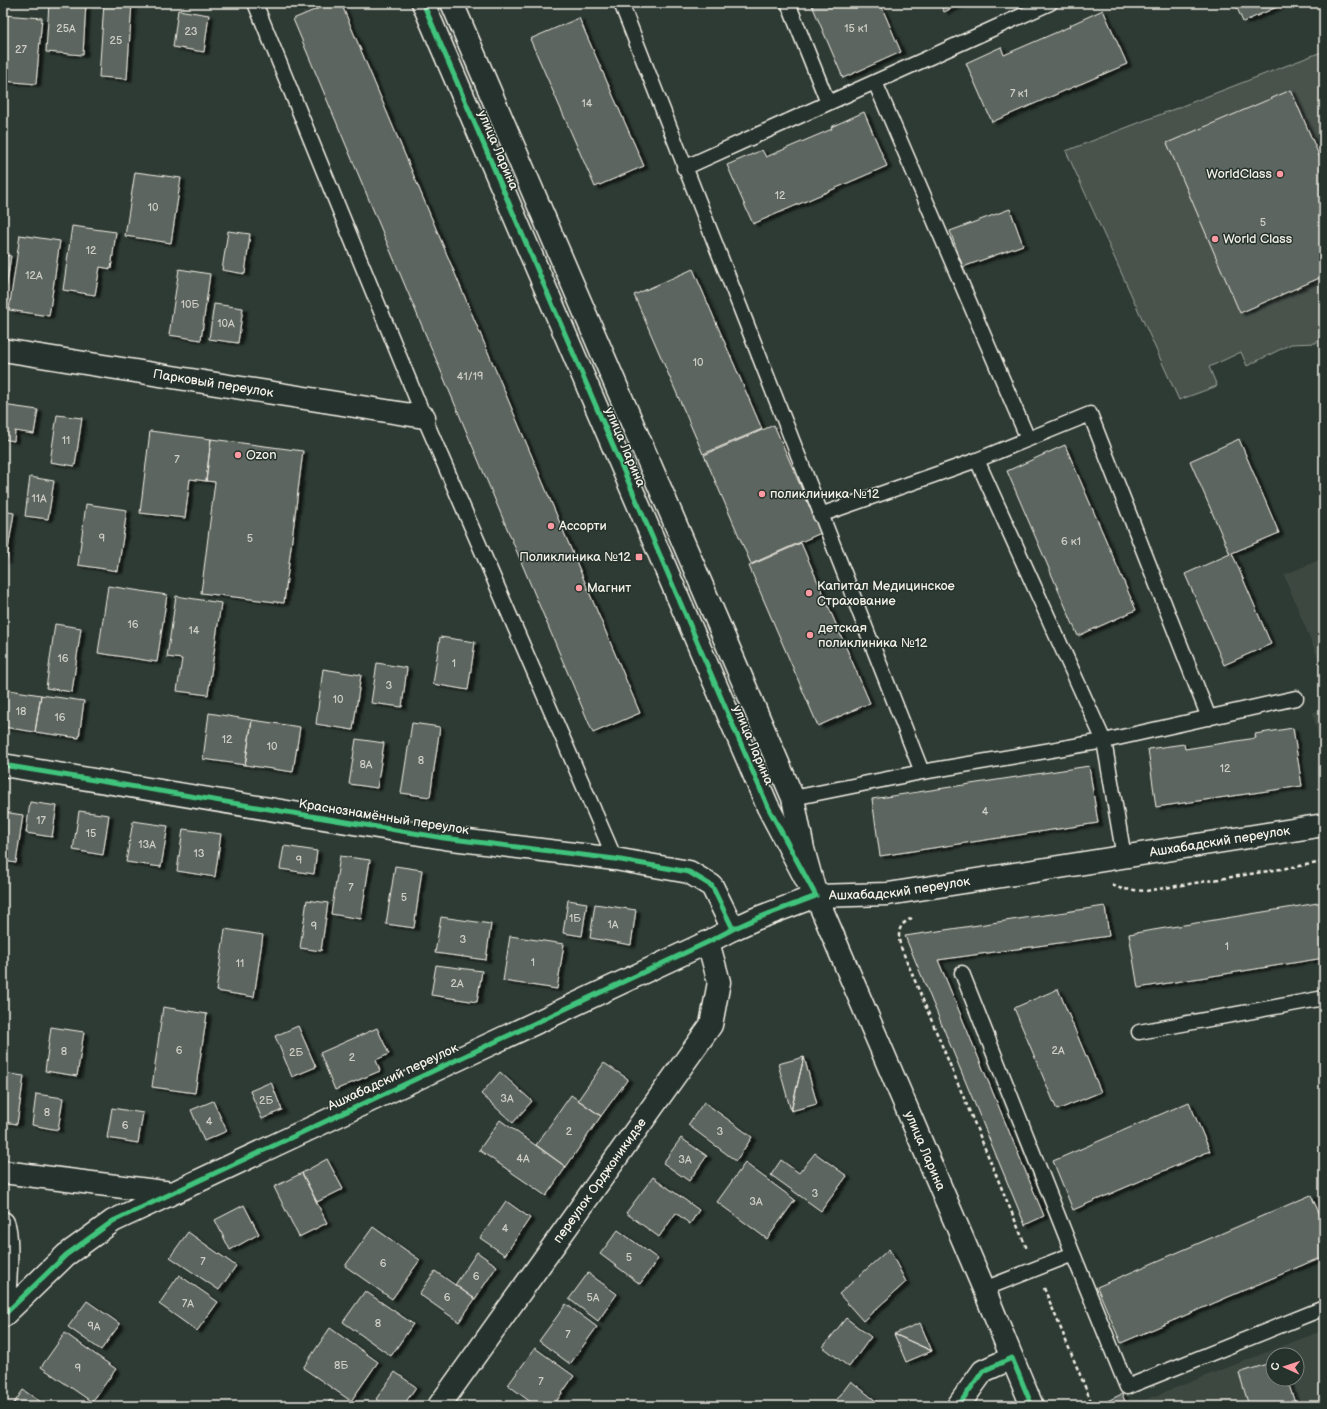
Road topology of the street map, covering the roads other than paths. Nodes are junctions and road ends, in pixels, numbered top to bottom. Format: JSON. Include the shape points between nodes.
{"nodes":[{"id":1,"x":255,"y":3,"type":"edge"},
{"id":2,"x":423,"y":3,"type":"edge"},
{"id":3,"x":452,"y":3,"type":"edge"},
{"id":4,"x":621,"y":3,"type":"edge"},
{"id":5,"x":788,"y":3,"type":"edge"},
{"id":6,"x":1050,"y":3,"type":"edge"},
{"id":7,"x":1028,"y":8,"type":"edge"},
{"id":8,"x":875,"y":82,"type":"junction"},
{"id":9,"x":828,"y":104,"type":"junction"},
{"id":10,"x":684,"y":168,"type":"junction"},
{"id":11,"x":3,"y":350,"type":"edge"},
{"id":12,"x":424,"y":417,"type":"junction"},
{"id":13,"x":1028,"y":439,"type":"junction"},
{"id":14,"x":977,"y":460,"type":"junction"},
{"id":15,"x":820,"y":515,"type":"junction"},
{"id":16,"x":1296,"y":698,"type":"dead end"},
{"id":17,"x":1210,"y":718,"type":"junction"},
{"id":18,"x":1104,"y":741,"type":"junction"},
{"id":19,"x":3,"y":765,"type":"edge"},
{"id":20,"x":922,"y":772,"type":"junction"},
{"id":21,"x":793,"y":798,"type":"junction"},
{"id":22,"x":1324,"y":825,"type":"edge"},
{"id":23,"x":1124,"y":857,"type":"junction"},
{"id":24,"x":614,"y":859,"type":"junction"},
{"id":25,"x":816,"y":896,"type":"junction"},
{"id":26,"x":733,"y":928,"type":"junction"},
{"id":27,"x":708,"y":942,"type":"junction"},
{"id":28,"x":962,"y":973,"type":"dead end"},
{"id":29,"x":1324,"y":998,"type":"edge"},
{"id":30,"x":1139,"y":1032,"type":"dead end"},
{"id":31,"x":3,"y":1172,"type":"edge"},
{"id":32,"x":172,"y":1193,"type":"junction"},
{"id":33,"x":3,"y":1223,"type":"edge"},
{"id":34,"x":1073,"y":1254,"type":"junction"},
{"id":35,"x":984,"y":1289,"type":"junction"},
{"id":36,"x":1324,"y":1308,"type":"edge"},
{"id":37,"x":3,"y":1316,"type":"edge"},
{"id":38,"x":1012,"y":1358,"type":"junction"},
{"id":39,"x":440,"y":1406,"type":"edge"},
{"id":40,"x":958,"y":1406,"type":"edge"},
{"id":41,"x":1032,"y":1406,"type":"edge"}],
"edges":[{"from":1,"to":12,"type":"lane"},
{"from":2,"to":25,"type":"street","name":"улица Ларина","via":[[768,807]]},
{"from":3,"to":21,"type":"street","name":"улица Ларина"},
{"from":4,"to":10,"type":"lane"},
{"from":5,"to":9,"type":"lane"},
{"from":6,"to":7,"type":"lane"},
{"from":7,"to":8,"type":"lane"},
{"from":8,"to":9,"type":"lane"},
{"from":8,"to":13,"type":"lane"},
{"from":9,"to":10,"type":"lane"},
{"from":10,"to":15,"type":"lane"},
{"from":11,"to":12,"type":"street","name":"Парковый переулок"},
{"from":12,"to":24,"type":"lane"},
{"from":13,"to":14,"type":"lane"},
{"from":13,"to":17,"type":"lane","via":[[1090,414]]},
{"from":14,"to":15,"type":"lane"},
{"from":14,"to":18,"type":"lane"},
{"from":15,"to":20,"type":"lane"},
{"from":16,"to":17,"type":"lane"},
{"from":17,"to":18,"type":"lane"},
{"from":18,"to":20,"type":"lane"},
{"from":18,"to":23,"type":"lane"},
{"from":19,"to":24,"type":"street","name":"Краснознамённый переулок","via":[[444,838]]},
{"from":20,"to":21,"type":"lane"},
{"from":21,"to":25,"type":"street","name":"улица Ларина"},
{"from":22,"to":23,"type":"street","name":"Ашхабадский переулок"},
{"from":23,"to":25,"type":"street","name":"Ашхабадский переулок","via":[[888,894]]},
{"from":24,"to":26,"type":"street","name":"Краснознамённый переулок","via":[[689,872],[712,886]]},
{"from":25,"to":26,"type":"street","name":"Ашхабадский переулок"},
{"from":25,"to":35,"type":"street","name":"улица Ларина"},
{"from":26,"to":27,"type":"street","name":"Ашхабадский переулок"},
{"from":27,"to":32,"type":"street","name":"Ашхабадский переулок"},
{"from":27,"to":39,"type":"street","name":"переулок Орджоникидзе","via":[[719,982],[711,1025]]},
{"from":28,"to":34,"type":"lane"},
{"from":29,"to":30,"type":"lane"},
{"from":31,"to":32,"type":"street"},
{"from":32,"to":37,"type":"street","name":"Ашхабадский переулок","via":[[113,1221],[66,1255]]},
{"from":33,"to":37,"type":"street","via":[[6,1243]]},
{"from":34,"to":35,"type":"lane"},
{"from":34,"to":36,"type":"lane","via":[[1127,1387]]},
{"from":35,"to":38,"type":"street","name":"улица Ларина"},
{"from":38,"to":40,"type":"street","via":[[983,1371]]},
{"from":38,"to":41,"type":"street","name":"улица Ларина"}]}
